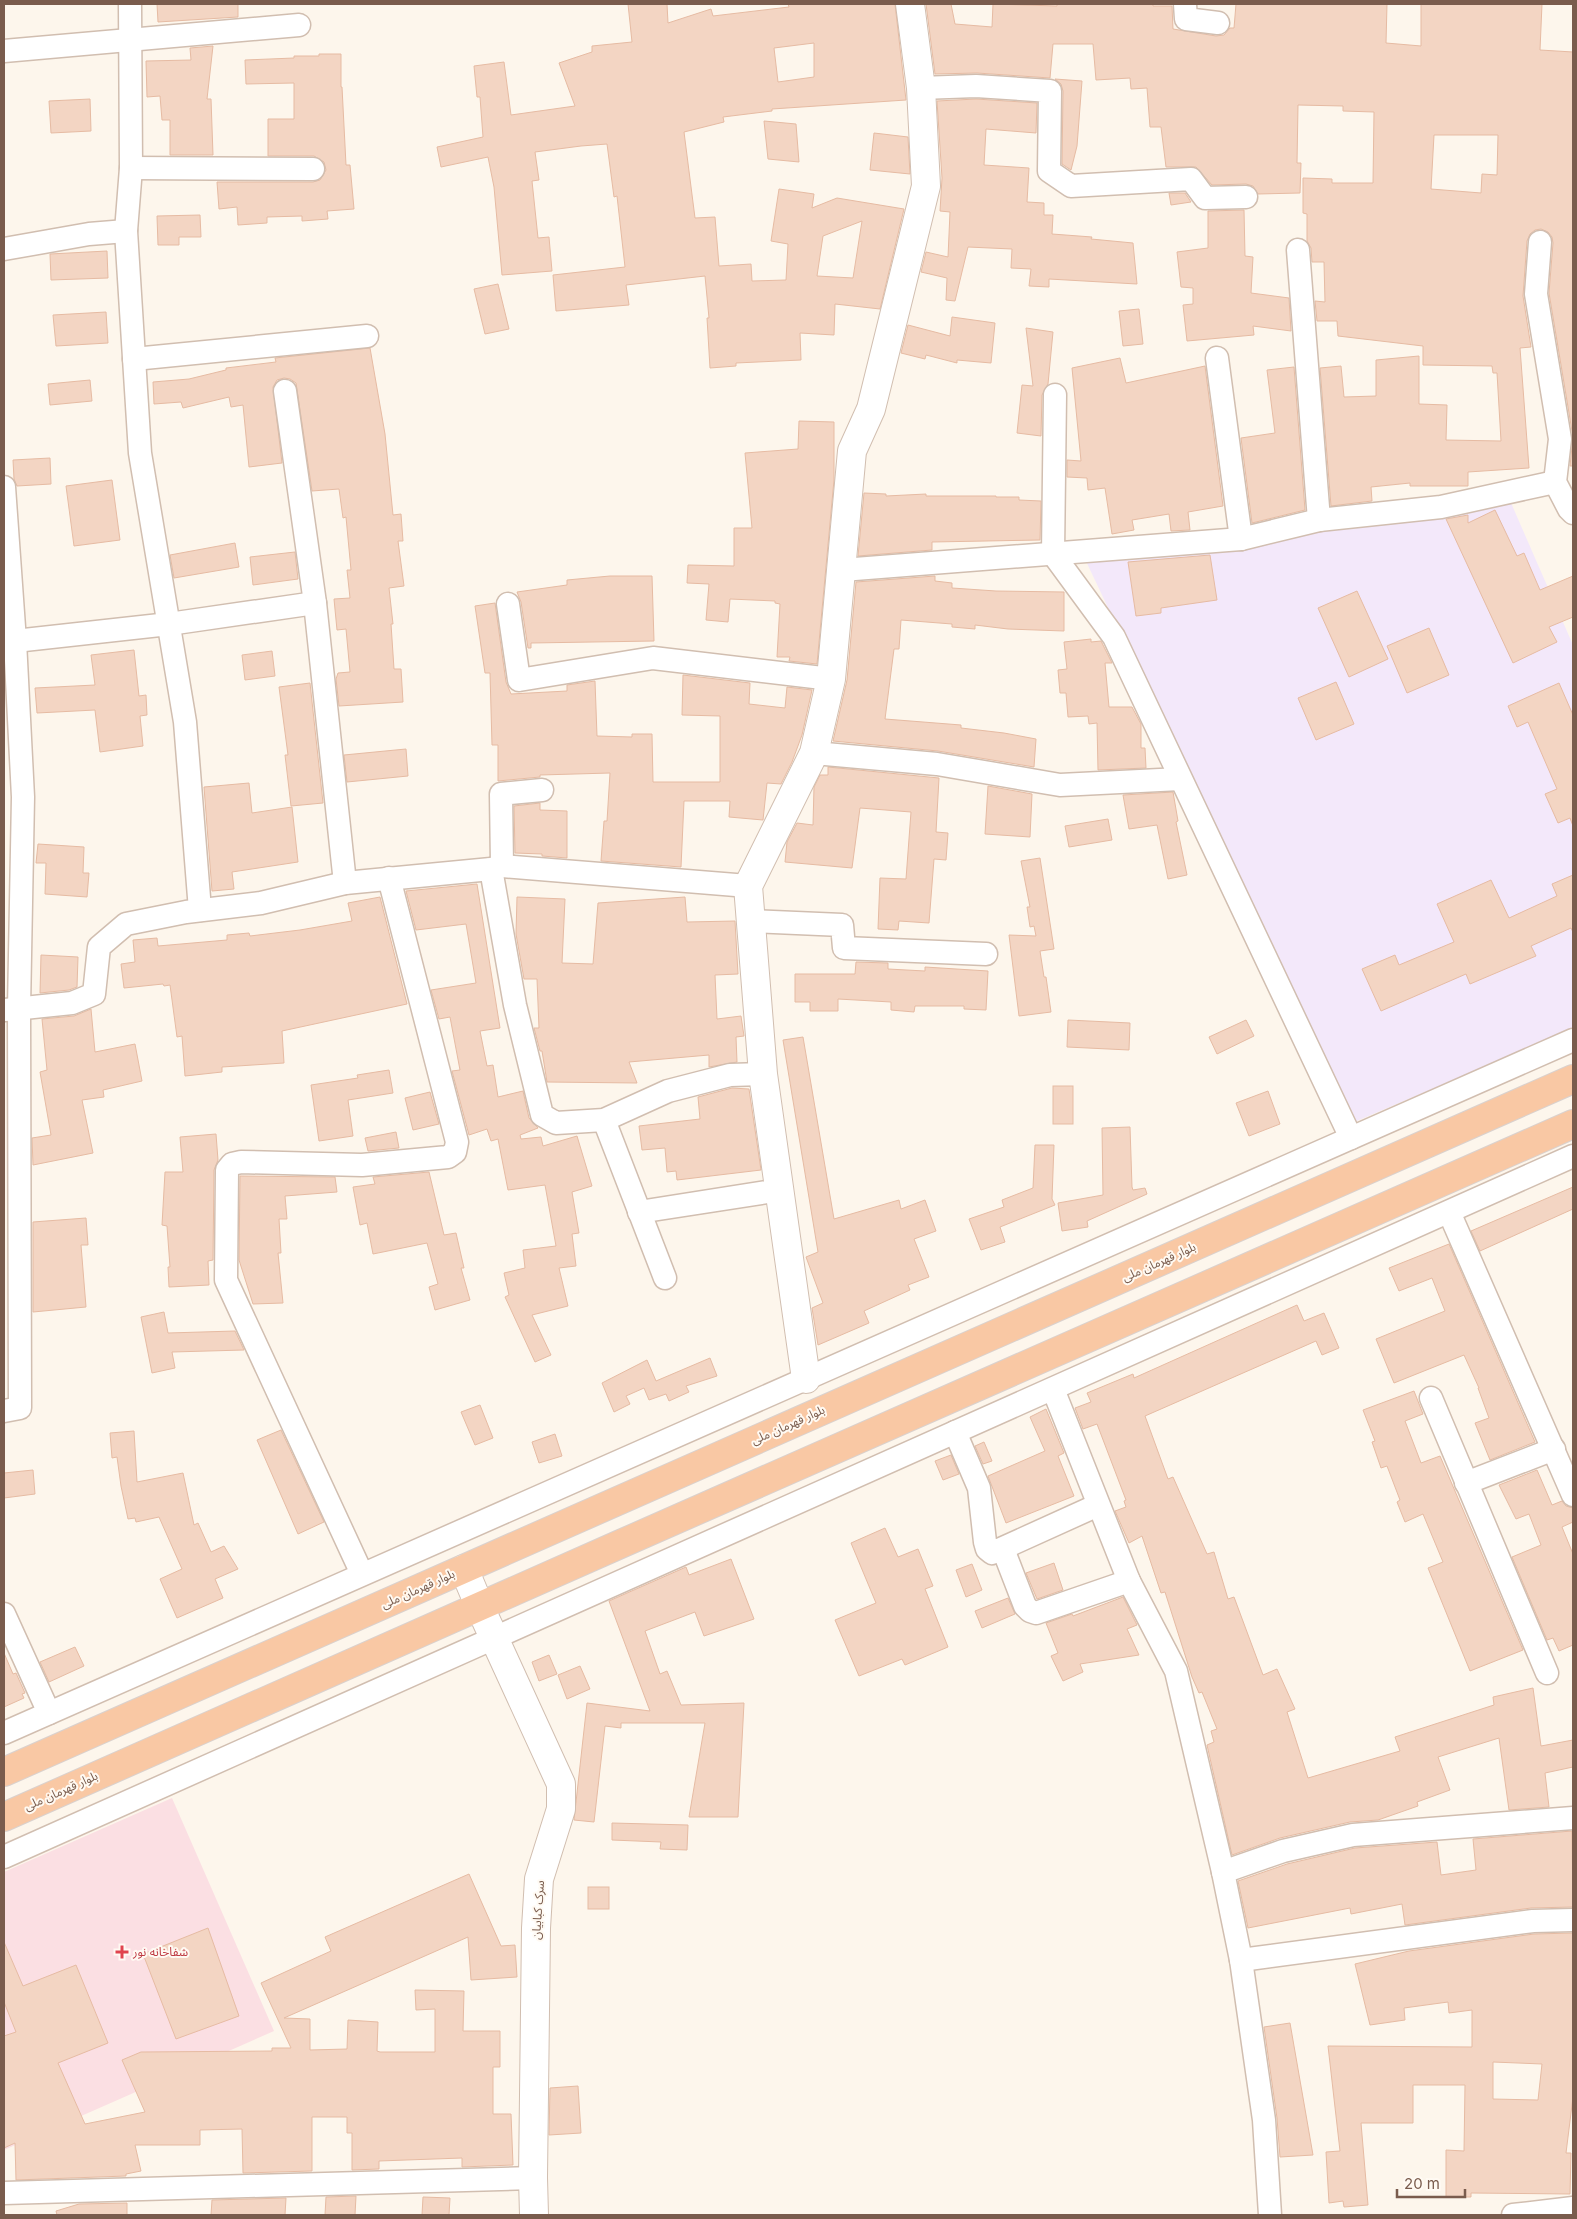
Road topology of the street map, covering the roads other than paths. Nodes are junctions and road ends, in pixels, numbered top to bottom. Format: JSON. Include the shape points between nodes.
{"nodes":[{"id":1,"x":130,"y":4,"type":"edge"},
{"id":2,"x":910,"y":4,"type":"edge"},
{"id":3,"x":1185,"y":4,"type":"edge"},
{"id":4,"x":1218,"y":23,"type":"dead end"},
{"id":5,"x":299,"y":25,"type":"dead end"},
{"id":6,"x":130,"y":40,"type":"junction"},
{"id":7,"x":4,"y":50,"type":"edge"},
{"id":8,"x":921,"y":88,"type":"junction"},
{"id":9,"x":131,"y":168,"type":"junction"},
{"id":10,"x":313,"y":169,"type":"dead end"},
{"id":11,"x":1246,"y":197,"type":"dead end"},
{"id":12,"x":126,"y":231,"type":"junction"},
{"id":13,"x":1540,"y":242,"type":"dead end"},
{"id":14,"x":4,"y":250,"type":"edge"},
{"id":15,"x":1298,"y":250,"type":"dead end"},
{"id":16,"x":367,"y":336,"type":"dead end"},
{"id":17,"x":1217,"y":358,"type":"dead end"},
{"id":18,"x":134,"y":359,"type":"junction"},
{"id":19,"x":285,"y":391,"type":"dead end"},
{"id":20,"x":1055,"y":395,"type":"dead end"},
{"id":21,"x":1555,"y":482,"type":"junction"},
{"id":22,"x":4,"y":487,"type":"edge"},
{"id":23,"x":1573,"y":513,"type":"edge"},
{"id":24,"x":1319,"y":520,"type":"junction"},
{"id":25,"x":1241,"y":539,"type":"junction"},
{"id":26,"x":1053,"y":554,"type":"junction"},
{"id":27,"x":842,"y":570,"type":"junction"},
{"id":28,"x":315,"y":603,"type":"junction"},
{"id":29,"x":508,"y":604,"type":"dead end"},
{"id":30,"x":168,"y":624,"type":"junction"},
{"id":31,"x":15,"y":641,"type":"junction"},
{"id":32,"x":831,"y":679,"type":"junction"},
{"id":33,"x":814,"y":752,"type":"junction"},
{"id":34,"x":1180,"y":779,"type":"junction"},
{"id":35,"x":542,"y":790,"type":"dead end"},
{"id":36,"x":496,"y":868,"type":"junction"},
{"id":37,"x":389,"y":878,"type":"junction"},
{"id":38,"x":345,"y":883,"type":"junction"},
{"id":39,"x":748,"y":886,"type":"junction"},
{"id":40,"x":200,"y":910,"type":"junction"},
{"id":41,"x":750,"y":921,"type":"junction"},
{"id":42,"x":986,"y":954,"type":"dead end"},
{"id":43,"x":12,"y":1009,"type":"edge"},
{"id":44,"x":1573,"y":1040,"type":"edge"},
{"id":45,"x":763,"y":1074,"type":"junction"},
{"id":46,"x":1573,"y":1079,"type":"edge"},
{"id":47,"x":604,"y":1120,"type":"junction"},
{"id":48,"x":1573,"y":1124,"type":"edge"},
{"id":49,"x":1351,"y":1138,"type":"junction"},
{"id":50,"x":1573,"y":1156,"type":"edge"},
{"id":51,"x":780,"y":1190,"type":"junction"},
{"id":52,"x":639,"y":1212,"type":"junction"},
{"id":53,"x":1449,"y":1212,"type":"junction"},
{"id":54,"x":665,"y":1278,"type":"dead end"},
{"id":55,"x":806,"y":1379,"type":"junction"},
{"id":56,"x":1052,"y":1389,"type":"junction"},
{"id":57,"x":1431,"y":1398,"type":"dead end"},
{"id":58,"x":4,"y":1411,"type":"edge"},
{"id":59,"x":955,"y":1432,"type":"junction"},
{"id":60,"x":1554,"y":1449,"type":"junction"},
{"id":61,"x":1466,"y":1483,"type":"junction"},
{"id":62,"x":1573,"y":1495,"type":"edge"},
{"id":63,"x":1098,"y":1505,"type":"junction"},
{"id":64,"x":1003,"y":1549,"type":"junction"},
{"id":65,"x":464,"y":1569,"type":"junction"},
{"id":66,"x":362,"y":1574,"type":"junction"},
{"id":67,"x":1129,"y":1580,"type":"junction"},
{"id":68,"x":479,"y":1605,"type":"junction"},
{"id":69,"x":4,"y":1614,"type":"edge"},
{"id":70,"x":494,"y":1638,"type":"junction"},
{"id":71,"x":1547,"y":1674,"type":"dead end"},
{"id":72,"x":49,"y":1712,"type":"junction"},
{"id":73,"x":4,"y":1733,"type":"edge"},
{"id":74,"x":4,"y":1772,"type":"edge"},
{"id":75,"x":4,"y":1817,"type":"edge"},
{"id":76,"x":1573,"y":1818,"type":"edge"},
{"id":77,"x":4,"y":1857,"type":"edge"},
{"id":78,"x":1223,"y":1872,"type":"junction"},
{"id":79,"x":1573,"y":1920,"type":"edge"},
{"id":80,"x":1241,"y":1960,"type":"junction"},
{"id":81,"x":533,"y":2178,"type":"junction"},
{"id":82,"x":4,"y":2193,"type":"edge"},
{"id":83,"x":1573,"y":2208,"type":"edge"},
{"id":84,"x":534,"y":2215,"type":"edge"},
{"id":85,"x":1270,"y":2215,"type":"edge"},
{"id":86,"x":1513,"y":2215,"type":"edge"}],
"edges":[{"from":1,"to":6,"type":"street"},
{"from":2,"to":8,"type":"street"},
{"from":3,"to":4,"type":"street","via":[[1186,19]]},
{"from":5,"to":6,"type":"street"},
{"from":6,"to":7,"type":"street"},
{"from":6,"to":9,"type":"street"},
{"from":8,"to":11,"type":"street","via":[[976,86],[1050,91],[1049,171],[1071,186],[1191,179],[1205,198]]},
{"from":8,"to":27,"type":"street","via":[[926,186],[872,409],[852,451]]},
{"from":9,"to":10,"type":"street"},
{"from":9,"to":12,"type":"street"},
{"from":12,"to":14,"type":"street","via":[[89,234]]},
{"from":12,"to":18,"type":"street"},
{"from":13,"to":21,"type":"street","via":[[1536,294],[1560,439]]},
{"from":15,"to":24,"type":"street"},
{"from":16,"to":18,"type":"street"},
{"from":17,"to":25,"type":"street"},
{"from":18,"to":30,"type":"street","via":[[140,453]]},
{"from":19,"to":28,"type":"street"},
{"from":20,"to":26,"type":"street"},
{"from":21,"to":23,"type":"street"},
{"from":21,"to":24,"type":"street","via":[[1441,507]]},
{"from":22,"to":31,"type":"street"},
{"from":24,"to":25,"type":"street"},
{"from":25,"to":26,"type":"street"},
{"from":26,"to":27,"type":"street"},
{"from":26,"to":34,"type":"street","via":[[1114,637]]},
{"from":27,"to":32,"type":"street"},
{"from":28,"to":30,"type":"street"},
{"from":28,"to":38,"type":"street"},
{"from":29,"to":32,"type":"street","via":[[520,680],[653,658]]},
{"from":30,"to":31,"type":"street"},
{"from":30,"to":40,"type":"street","via":[[185,722]]},
{"from":31,"to":43,"type":"street","via":[[23,797]]},
{"from":32,"to":33,"type":"street"},
{"from":33,"to":34,"type":"street","via":[[937,764],[1060,785]]},
{"from":33,"to":39,"type":"street"},
{"from":34,"to":49,"type":"street"},
{"from":35,"to":36,"type":"street","via":[[500,794]]},
{"from":36,"to":37,"type":"street"},
{"from":36,"to":39,"type":"street"},
{"from":36,"to":47,"type":"street","via":[[515,1004],[542,1115],[556,1123]]},
{"from":37,"to":38,"type":"street"},
{"from":37,"to":66,"type":"street","via":[[457,1142],[455,1152],[448,1157],[362,1165],[241,1162],[232,1164],[227,1170],[226,1280]]},
{"from":38,"to":40,"type":"street","via":[[261,903]]},
{"from":39,"to":41,"type":"street"},
{"from":40,"to":43,"type":"street","via":[[126,924],[99,947],[94,994],[72,1003]]},
{"from":41,"to":42,"type":"street","via":[[842,925],[844,948]]},
{"from":41,"to":45,"type":"street"},
{"from":43,"to":58,"type":"street","via":[[20,1408]]},
{"from":44,"to":49,"type":"street"},
{"from":45,"to":47,"type":"street","via":[[730,1075],[668,1091]]},
{"from":45,"to":51,"type":"street"},
{"from":46,"to":65,"type":"highway","name":"بلوار قهرمان ملی"},
{"from":47,"to":52,"type":"street"},
{"from":48,"to":68,"type":"highway","name":"بلوار قهرمان ملی"},
{"from":49,"to":55,"type":"street"},
{"from":50,"to":53,"type":"street"},
{"from":51,"to":52,"type":"street"},
{"from":51,"to":55,"type":"street"},
{"from":52,"to":54,"type":"street"},
{"from":53,"to":56,"type":"street"},
{"from":53,"to":60,"type":"street"},
{"from":55,"to":66,"type":"street"},
{"from":56,"to":59,"type":"street"},
{"from":56,"to":63,"type":"street"},
{"from":57,"to":61,"type":"street"},
{"from":59,"to":64,"type":"street","via":[[979,1488],[987,1549],[992,1553]]},
{"from":59,"to":70,"type":"street"},
{"from":60,"to":61,"type":"street"},
{"from":60,"to":62,"type":"street"},
{"from":61,"to":71,"type":"street"},
{"from":63,"to":64,"type":"street"},
{"from":63,"to":67,"type":"street"},
{"from":64,"to":67,"type":"street","via":[[1025,1606],[1036,1613]]},
{"from":65,"to":68,"type":"street","name":"سرک کبابیان"},
{"from":65,"to":74,"type":"highway","name":"بلوار قهرمان ملی"},
{"from":66,"to":72,"type":"street"},
{"from":67,"to":78,"type":"street","via":[[1176,1671]]},
{"from":68,"to":70,"type":"street","name":"سرک کبابیان"},
{"from":68,"to":75,"type":"highway","name":"بلوار قهرمان ملی"},
{"from":69,"to":72,"type":"street"},
{"from":70,"to":77,"type":"street"},
{"from":70,"to":81,"type":"street","name":"سرک کبابیان","via":[[561,1784],[561,1809],[539,1879]]},
{"from":72,"to":73,"type":"street"},
{"from":76,"to":78,"type":"street","via":[[1353,1836],[1283,1851]]},
{"from":78,"to":80,"type":"street"},
{"from":79,"to":80,"type":"street","via":[[1533,1921]]},
{"from":80,"to":85,"type":"street","via":[[1264,2120]]},
{"from":81,"to":82,"type":"street"},
{"from":81,"to":84,"type":"street","name":"سرک کبابیان"},
{"from":83,"to":86,"type":"street"}]}
